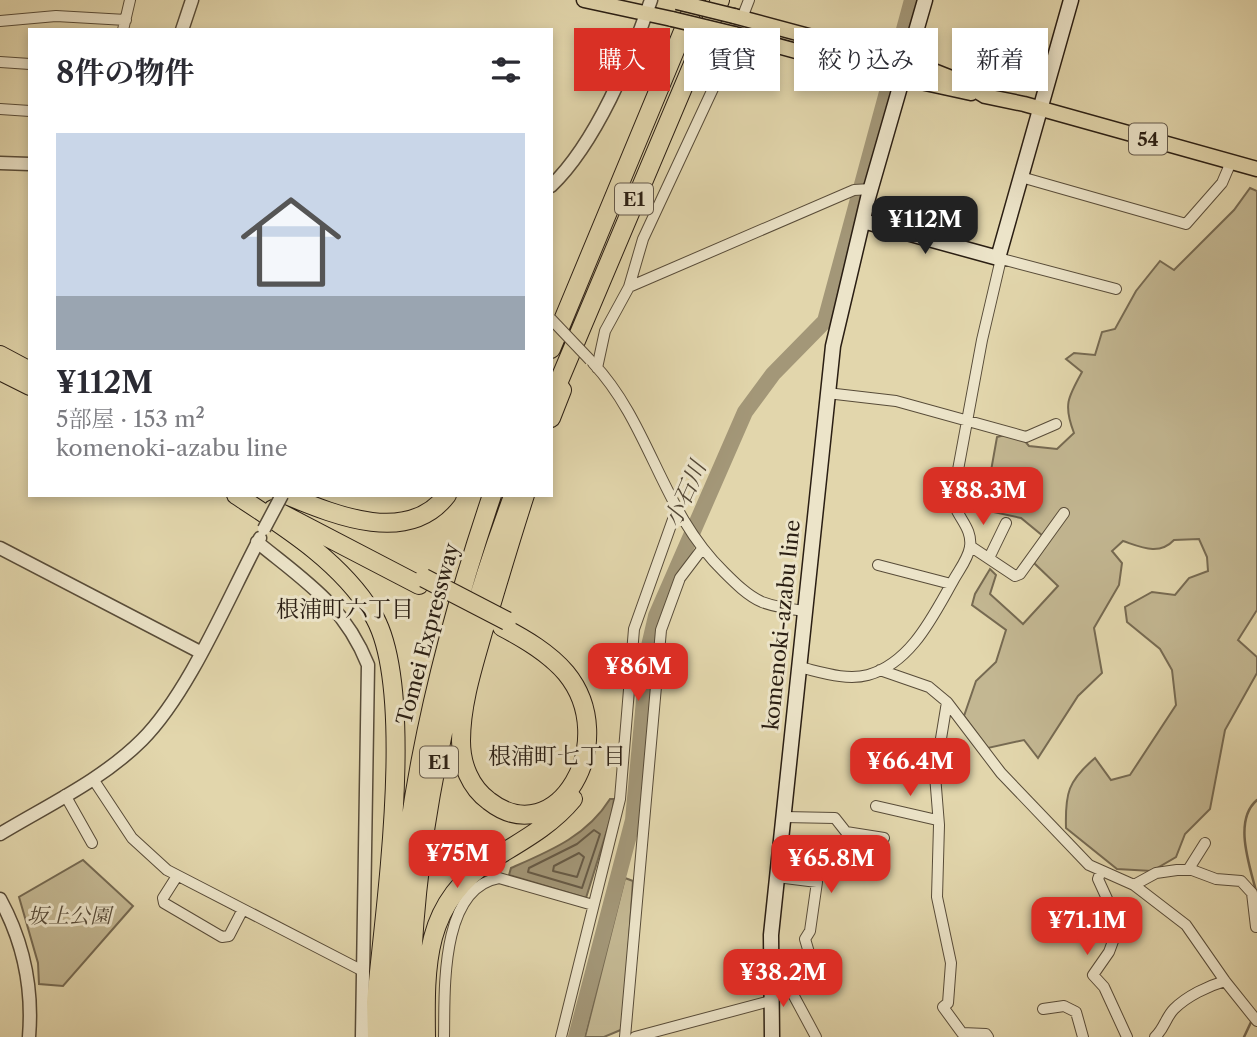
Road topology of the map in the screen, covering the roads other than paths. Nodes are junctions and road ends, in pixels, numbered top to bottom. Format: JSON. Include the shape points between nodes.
{"nodes":[{"id":1,"x":130,"y":0,"type":"edge"},
{"id":2,"x":192,"y":0,"type":"edge"},
{"id":3,"x":584,"y":0,"type":"edge"},
{"id":4,"x":696,"y":0,"type":"edge"},
{"id":5,"x":720,"y":0,"type":"edge"},
{"id":6,"x":749,"y":0,"type":"edge"},
{"id":7,"x":925,"y":0,"type":"edge"},
{"id":8,"x":1071,"y":0,"type":"edge"},
{"id":9,"x":674,"y":1,"type":"edge"},
{"id":10,"x":648,"y":6,"type":"edge"},
{"id":11,"x":738,"y":17,"type":"junction"},
{"id":12,"x":0,"y":21,"type":"edge"},
{"id":13,"x":125,"y":25,"type":"edge"},
{"id":14,"x":183,"y":28,"type":"edge"},
{"id":15,"x":710,"y":28,"type":"edge"},
{"id":16,"x":780,"y":46,"type":"edge"},
{"id":17,"x":0,"y":62,"type":"edge"},
{"id":18,"x":28,"y":64,"type":"edge"},
{"id":19,"x":710,"y":91,"type":"edge"},
{"id":20,"x":985,"y":96,"type":"junction"},
{"id":21,"x":1039,"y":108,"type":"junction"},
{"id":22,"x":0,"y":109,"type":"edge"},
{"id":23,"x":28,"y":111,"type":"edge"},
{"id":24,"x":1231,"y":162,"type":"junction"},
{"id":25,"x":0,"y":163,"type":"edge"},
{"id":26,"x":28,"y":164,"type":"edge"},
{"id":27,"x":1257,"y":169,"type":"edge"},
{"id":28,"x":1021,"y":177,"type":"junction"},
{"id":29,"x":553,"y":183,"type":"edge"},
{"id":30,"x":869,"y":189,"type":"junction"},
{"id":31,"x":863,"y":221,"type":"junction"},
{"id":32,"x":592,"y":251,"type":"junction"},
{"id":33,"x":998,"y":258,"type":"junction"},
{"id":34,"x":609,"y":265,"type":"junction"},
{"id":35,"x":629,"y":288,"type":"junction"},
{"id":36,"x":1116,"y":289,"type":"dead end"},
{"id":37,"x":553,"y":317,"type":"edge"},
{"id":38,"x":553,"y":322,"type":"edge"},
{"id":39,"x":553,"y":344,"type":"edge"},
{"id":40,"x":0,"y":355,"type":"edge"},
{"id":41,"x":594,"y":364,"type":"junction"},
{"id":42,"x":28,"y":370,"type":"edge"},
{"id":43,"x":0,"y":371,"type":"edge"},
{"id":44,"x":28,"y":385,"type":"edge"},
{"id":45,"x":827,"y":393,"type":"junction"},
{"id":46,"x":553,"y":395,"type":"edge"},
{"id":47,"x":553,"y":413,"type":"edge"},
{"id":48,"x":968,"y":420,"type":"junction"},
{"id":49,"x":1056,"y":424,"type":"dead end"},
{"id":50,"x":239,"y":497,"type":"edge"},
{"id":51,"x":247,"y":497,"type":"edge"},
{"id":52,"x":282,"y":497,"type":"edge"},
{"id":53,"x":286,"y":497,"type":"edge"},
{"id":54,"x":289,"y":497,"type":"edge"},
{"id":55,"x":445,"y":497,"type":"edge"},
{"id":56,"x":491,"y":497,"type":"edge"},
{"id":57,"x":512,"y":497,"type":"edge"},
{"id":58,"x":524,"y":497,"type":"edge"},
{"id":59,"x":676,"y":511,"type":"junction"},
{"id":60,"x":1064,"y":513,"type":"dead end"},
{"id":61,"x":1006,"y":523,"type":"dead end"},
{"id":62,"x":257,"y":542,"type":"junction"},
{"id":63,"x":970,"y":545,"type":"junction"},
{"id":64,"x":699,"y":546,"type":"junction"},
{"id":65,"x":0,"y":548,"type":"edge"},
{"id":66,"x":989,"y":558,"type":"junction"},
{"id":67,"x":878,"y":565,"type":"dead end"},
{"id":68,"x":422,"y":581,"type":"junction"},
{"id":69,"x":951,"y":584,"type":"junction"},
{"id":70,"x":804,"y":611,"type":"junction"},
{"id":71,"x":504,"y":624,"type":"junction"},
{"id":72,"x":200,"y":652,"type":"junction"},
{"id":73,"x":799,"y":667,"type":"junction"},
{"id":74,"x":880,"y":670,"type":"junction"},
{"id":75,"x":947,"y":702,"type":"junction"},
{"id":76,"x":93,"y":779,"type":"junction"},
{"id":77,"x":65,"y":795,"type":"junction"},
{"id":78,"x":876,"y":806,"type":"dead end"},
{"id":79,"x":783,"y":817,"type":"junction"},
{"id":80,"x":937,"y":820,"type":"junction"},
{"id":81,"x":0,"y":834,"type":"edge"},
{"id":82,"x":884,"y":838,"type":"dead end"},
{"id":83,"x":92,"y":843,"type":"dead end"},
{"id":84,"x":1205,"y":843,"type":"dead end"},
{"id":85,"x":1188,"y":870,"type":"junction"},
{"id":86,"x":1101,"y":871,"type":"junction"},
{"id":87,"x":177,"y":876,"type":"junction"},
{"id":88,"x":777,"y":877,"type":"junction"},
{"id":89,"x":1134,"y":886,"type":"junction"},
{"id":90,"x":1255,"y":898,"type":"edge"},
{"id":91,"x":0,"y":899,"type":"edge"},
{"id":92,"x":593,"y":905,"type":"junction"},
{"id":93,"x":243,"y":911,"type":"junction"},
{"id":94,"x":1256,"y":928,"type":"edge"},
{"id":95,"x":769,"y":963,"type":"junction"},
{"id":96,"x":361,"y":970,"type":"junction"},
{"id":97,"x":815,"y":973,"type":"dead end"},
{"id":98,"x":1225,"y":981,"type":"junction"},
{"id":99,"x":770,"y":1001,"type":"junction"},
{"id":100,"x":1043,"y":1009,"type":"dead end"},
{"id":101,"x":1257,"y":1021,"type":"edge"},
{"id":102,"x":29,"y":1037,"type":"edge"},
{"id":103,"x":362,"y":1037,"type":"edge"},
{"id":104,"x":376,"y":1037,"type":"edge"},
{"id":105,"x":393,"y":1037,"type":"edge"},
{"id":106,"x":411,"y":1037,"type":"edge"},
{"id":107,"x":426,"y":1037,"type":"edge"},
{"id":108,"x":444,"y":1037,"type":"edge"},
{"id":109,"x":561,"y":1037,"type":"edge"},
{"id":110,"x":625,"y":1037,"type":"edge"},
{"id":111,"x":635,"y":1037,"type":"edge"},
{"id":112,"x":772,"y":1037,"type":"edge"},
{"id":113,"x":816,"y":1037,"type":"edge"},
{"id":114,"x":988,"y":1037,"type":"edge"},
{"id":115,"x":1083,"y":1037,"type":"edge"},
{"id":116,"x":1126,"y":1037,"type":"edge"},
{"id":117,"x":1155,"y":1037,"type":"edge"}],
"edges":[{"from":1,"to":13,"type":"street"},
{"from":2,"to":14,"type":"street"},
{"from":3,"to":10,"type":"main road","number":"54"},
{"from":4,"to":32,"type":"highway","number":"E1"},
{"from":5,"to":34,"type":"highway","number":"E1"},
{"from":6,"to":11,"type":"street"},
{"from":7,"to":30,"type":"main road","name":"komenoki-azabu line"},
{"from":8,"to":21,"type":"main road"},
{"from":9,"to":11,"type":"main road","number":"54","bridge":true},
{"from":10,"to":15,"type":"main road","number":"54","bridge":true,"via":[[672,19]]},
{"from":10,"to":29,"type":"street","via":[[613,92]]},
{"from":11,"to":20,"type":"main road","number":"54","bridge":true,"via":[[921,66]]},
{"from":12,"to":13,"type":"street","via":[[56,16]]},
{"from":16,"to":20,"type":"main road","number":"54","bridge":true},
{"from":17,"to":18,"type":"street"},
{"from":19,"to":35,"type":"street","via":[[643,239]]},
{"from":20,"to":21,"type":"main road","number":"54"},
{"from":21,"to":24,"type":"main road","number":"54"},
{"from":21,"to":28,"type":"main road"},
{"from":22,"to":23,"type":"street"},
{"from":24,"to":27,"type":"main road","number":"54"},
{"from":24,"to":28,"type":"street","via":[[1222,183],[1186,224]]},
{"from":25,"to":26,"type":"street"},
{"from":28,"to":33,"type":"main road"},
{"from":30,"to":31,"type":"main road","name":"komenoki-azabu line"},
{"from":30,"to":35,"type":"street","via":[[854,190]]},
{"from":31,"to":33,"type":"main road"},
{"from":31,"to":45,"type":"main road","name":"komenoki-azabu line","via":[[837,317]]},
{"from":32,"to":37,"type":"highway"},
{"from":32,"to":39,"type":"highway","number":"E1"},
{"from":33,"to":36,"type":"street"},
{"from":33,"to":48,"type":"street"},
{"from":34,"to":46,"type":"highway","number":"E1"},
{"from":34,"to":47,"type":"highway"},
{"from":35,"to":41,"type":"street","via":[[605,331]]},
{"from":38,"to":41,"type":"street","bridge":true},
{"from":40,"to":42,"type":"highway"},
{"from":41,"to":59,"type":"street","via":[[626,405]]},
{"from":43,"to":44,"type":"highway"},
{"from":45,"to":48,"type":"street","via":[[896,401]]},
{"from":45,"to":70,"type":"main road","name":"komenoki-azabu line"},
{"from":48,"to":49,"type":"street","via":[[1026,437]]},
{"from":48,"to":63,"type":"street","via":[[953,507],[968,528]]},
{"from":50,"to":104,"type":"highway","via":[[307,545],[355,588],[385,638],[393,686],[395,760]]},
{"from":51,"to":68,"type":"highway"},
{"from":52,"to":62,"type":"street","bridge":true},
{"from":53,"to":68,"type":"highway"},
{"from":54,"to":55,"type":"highway","via":[[374,523],[394,524],[417,519]]},
{"from":56,"to":105,"type":"highway","name":"Tomei Expressway","number":"E1","via":[[447,634],[417,771],[397,929]]},
{"from":57,"to":106,"type":"highway","name":"Tomei Expressway","number":"E1","via":[[467,632],[441,750],[416,924]]},
{"from":58,"to":71,"type":"highway","via":[[477,653],[463,710],[461,743],[470,779],[483,797],[505,810],[530,813],[562,799],[577,780],[586,756],[587,719],[573,683],[556,662]]},
{"from":59,"to":64,"type":"street"},
{"from":59,"to":92,"type":"street","via":[[634,629],[620,799]]},
{"from":60,"to":66,"type":"street","via":[[1020,574],[1010,575]]},
{"from":61,"to":66,"type":"street"},
{"from":62,"to":72,"type":"street"},
{"from":62,"to":96,"type":"street","via":[[341,613],[368,665]]},
{"from":63,"to":66,"type":"street"},
{"from":63,"to":69,"type":"street"},
{"from":64,"to":70,"type":"street","via":[[737,585],[760,601]]},
{"from":64,"to":110,"type":"street","via":[[680,578],[661,630]]},
{"from":65,"to":72,"type":"street"},
{"from":67,"to":69,"type":"street"},
{"from":68,"to":71,"type":"highway","bridge":true},
{"from":69,"to":74,"type":"street","via":[[927,627]]},
{"from":70,"to":73,"type":"main road","name":"komenoki-azabu line"},
{"from":71,"to":107,"type":"highway","via":[[551,648],[574,671],[590,699],[596,730],[593,762],[575,797],[551,821],[463,881],[442,910],[430,940]]},
{"from":72,"to":76,"type":"street","via":[[156,724],[132,750]]},
{"from":73,"to":74,"type":"street","via":[[855,677]]},
{"from":73,"to":79,"type":"main road","name":"komenoki-azabu line"},
{"from":74,"to":75,"type":"street","via":[[929,687]]},
{"from":75,"to":80,"type":"street","via":[[935,775]]},
{"from":75,"to":86,"type":"street","via":[[1001,773],[1089,865]]},
{"from":76,"to":77,"type":"street"},
{"from":76,"to":87,"type":"street","via":[[132,838]]},
{"from":77,"to":81,"type":"street"},
{"from":77,"to":83,"type":"street"},
{"from":78,"to":80,"type":"street"},
{"from":79,"to":82,"type":"street","via":[[835,818],[846,832]]},
{"from":79,"to":88,"type":"main road","name":"komenoki-azabu line"},
{"from":80,"to":114,"type":"street","via":[[937,897],[951,963],[948,1003],[943,1007],[962,1033]]},
{"from":84,"to":85,"type":"street"},
{"from":85,"to":89,"type":"street","via":[[1165,870]]},
{"from":85,"to":90,"type":"street","via":[[1241,881],[1250,886]]},
{"from":86,"to":89,"type":"street"},
{"from":86,"to":116,"type":"street","via":[[1098,879],[1119,925],[1109,952],[1093,975],[1104,987]]},
{"from":87,"to":93,"type":"street"},
{"from":87,"to":93,"type":"street","via":[[164,903],[222,937],[229,936]]},
{"from":88,"to":95,"type":"main road","name":"komenoki-azabu line"},
{"from":88,"to":97,"type":"street","via":[[817,882],[805,939]]},
{"from":89,"to":98,"type":"street","via":[[1186,925]]},
{"from":90,"to":94,"type":"street"},
{"from":91,"to":102,"type":"street","via":[[25,968]]},
{"from":92,"to":108,"type":"street","via":[[499,878],[481,887],[451,930]]},
{"from":92,"to":109,"type":"street"},
{"from":93,"to":96,"type":"street"},
{"from":95,"to":99,"type":"main road","name":"komenoki-azabu line"},
{"from":95,"to":113,"type":"street","via":[[780,972]]},
{"from":96,"to":103,"type":"street"},
{"from":98,"to":101,"type":"street"},
{"from":98,"to":117,"type":"street","via":[[1173,1009]]},
{"from":99,"to":111,"type":"street"},
{"from":99,"to":112,"type":"main road","name":"komenoki-azabu line"},
{"from":100,"to":115,"type":"street","via":[[1064,1006],[1076,1012]]}]}
